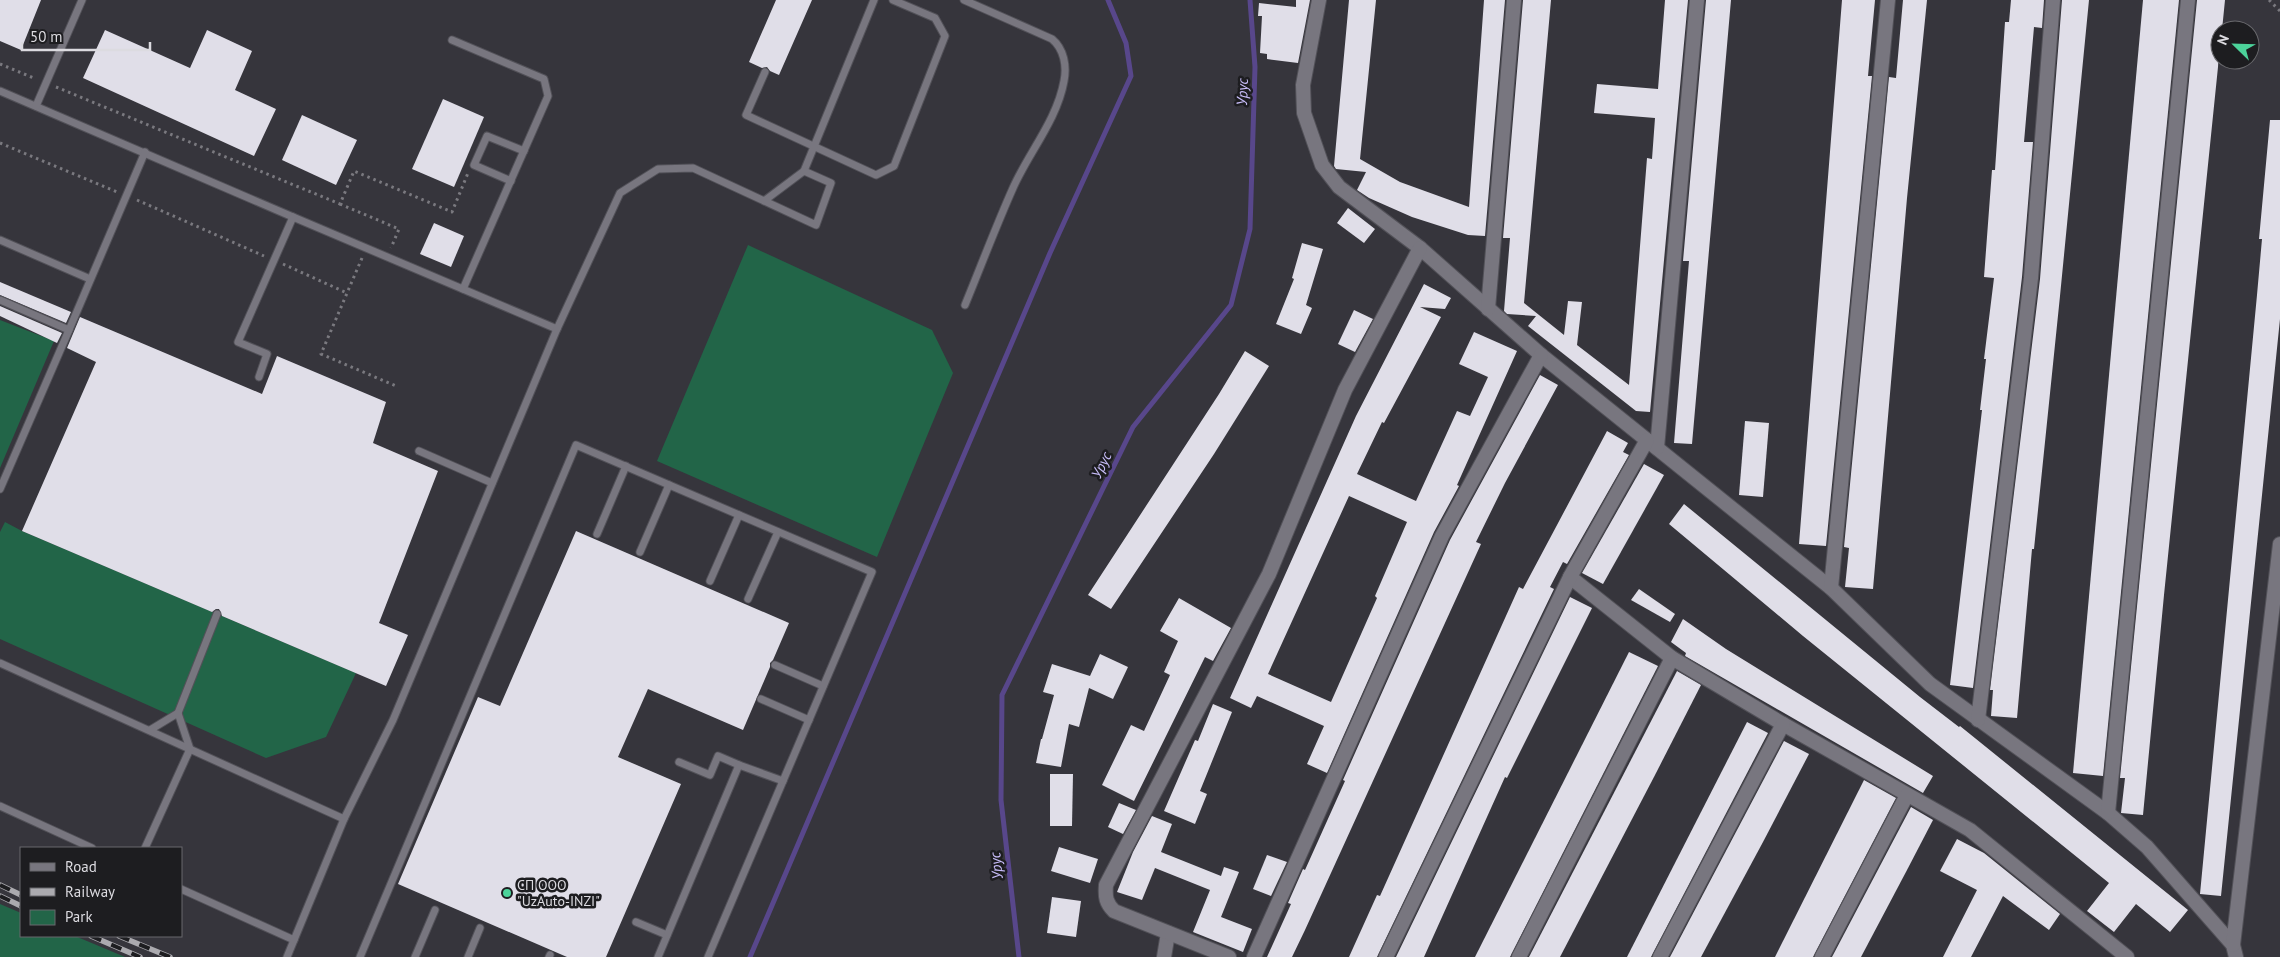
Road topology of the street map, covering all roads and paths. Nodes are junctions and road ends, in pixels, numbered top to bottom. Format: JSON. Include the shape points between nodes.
{"nodes":[{"id":1,"x":82,"y":0,"type":"edge"},
{"id":2,"x":874,"y":0,"type":"edge"},
{"id":3,"x":893,"y":0,"type":"edge"},
{"id":4,"x":964,"y":0,"type":"edge"},
{"id":5,"x":1319,"y":0,"type":"edge"},
{"id":6,"x":1514,"y":0,"type":"edge"},
{"id":7,"x":1697,"y":0,"type":"edge"},
{"id":8,"x":1888,"y":0,"type":"edge"},
{"id":9,"x":2052,"y":0,"type":"edge"},
{"id":10,"x":2188,"y":0,"type":"edge"},
{"id":11,"x":2269,"y":0,"type":"edge"},
{"id":12,"x":2280,"y":10,"type":"edge"},
{"id":13,"x":452,"y":40,"type":"dead end"},
{"id":14,"x":0,"y":64,"type":"edge"},
{"id":15,"x":765,"y":72,"type":"dead end"},
{"id":16,"x":46,"y":83,"type":"junction"},
{"id":17,"x":0,"y":91,"type":"edge"},
{"id":18,"x":36,"y":106,"type":"junction"},
{"id":19,"x":0,"y":143,"type":"edge"},
{"id":20,"x":814,"y":146,"type":"junction"},
{"id":21,"x":524,"y":151,"type":"junction"},
{"id":22,"x":145,"y":152,"type":"junction"},
{"id":23,"x":470,"y":167,"type":"dead end"},
{"id":24,"x":804,"y":171,"type":"junction"},
{"id":25,"x":511,"y":181,"type":"junction"},
{"id":26,"x":126,"y":196,"type":"junction"},
{"id":27,"x":764,"y":201,"type":"junction"},
{"id":28,"x":340,"y":204,"type":"junction"},
{"id":29,"x":293,"y":218,"type":"junction"},
{"id":30,"x":0,"y":240,"type":"edge"},
{"id":31,"x":366,"y":248,"type":"junction"},
{"id":32,"x":1420,"y":248,"type":"junction"},
{"id":33,"x":387,"y":257,"type":"junction"},
{"id":34,"x":274,"y":260,"type":"junction"},
{"id":35,"x":90,"y":279,"type":"junction"},
{"id":36,"x":463,"y":290,"type":"junction"},
{"id":37,"x":347,"y":293,"type":"junction"},
{"id":38,"x":0,"y":300,"type":"edge"},
{"id":39,"x":965,"y":305,"type":"dead end"},
{"id":40,"x":1488,"y":309,"type":"junction"},
{"id":41,"x":557,"y":329,"type":"junction"},
{"id":42,"x":69,"y":330,"type":"junction"},
{"id":43,"x":1541,"y":355,"type":"junction"},
{"id":44,"x":259,"y":377,"type":"dead end"},
{"id":45,"x":396,"y":386,"type":"dead end"},
{"id":46,"x":1652,"y":444,"type":"junction"},
{"id":47,"x":419,"y":451,"type":"dead end"},
{"id":48,"x":626,"y":466,"type":"junction"},
{"id":49,"x":492,"y":483,"type":"junction"},
{"id":50,"x":669,"y":485,"type":"junction"},
{"id":51,"x":0,"y":489,"type":"edge"},
{"id":52,"x":739,"y":515,"type":"junction"},
{"id":53,"x":778,"y":532,"type":"junction"},
{"id":54,"x":597,"y":534,"type":"dead end"},
{"id":55,"x":2280,"y":544,"type":"edge"},
{"id":56,"x":640,"y":552,"type":"dead end"},
{"id":57,"x":1570,"y":577,"type":"junction"},
{"id":58,"x":710,"y":581,"type":"dead end"},
{"id":59,"x":1831,"y":588,"type":"junction"},
{"id":60,"x":748,"y":599,"type":"dead end"},
{"id":61,"x":217,"y":614,"type":"dead end"},
{"id":62,"x":1672,"y":658,"type":"junction"},
{"id":63,"x":0,"y":663,"type":"edge"},
{"id":64,"x":775,"y":665,"type":"dead end"},
{"id":65,"x":823,"y":686,"type":"junction"},
{"id":66,"x":761,"y":699,"type":"dead end"},
{"id":67,"x":178,"y":713,"type":"junction"},
{"id":68,"x":809,"y":720,"type":"junction"},
{"id":69,"x":1978,"y":720,"type":"junction"},
{"id":70,"x":1783,"y":724,"type":"junction"},
{"id":71,"x":150,"y":730,"type":"junction"},
{"id":72,"x":190,"y":749,"type":"junction"},
{"id":73,"x":678,"y":762,"type":"dead end"},
{"id":74,"x":739,"y":765,"type":"junction"},
{"id":75,"x":783,"y":781,"type":"junction"},
{"id":76,"x":1907,"y":795,"type":"junction"},
{"id":77,"x":0,"y":806,"type":"edge"},
{"id":78,"x":2108,"y":814,"type":"junction"},
{"id":79,"x":344,"y":819,"type":"junction"},
{"id":80,"x":90,"y":847,"type":"edge"},
{"id":81,"x":145,"y":847,"type":"edge"},
{"id":82,"x":182,"y":889,"type":"edge"},
{"id":83,"x":435,"y":910,"type":"dead end"},
{"id":84,"x":636,"y":922,"type":"dead end"},
{"id":85,"x":480,"y":928,"type":"dead end"},
{"id":86,"x":1168,"y":934,"type":"junction"},
{"id":87,"x":667,"y":935,"type":"junction"},
{"id":88,"x":294,"y":940,"type":"junction"},
{"id":89,"x":2234,"y":951,"type":"edge"},
{"id":90,"x":287,"y":957,"type":"edge"},
{"id":91,"x":360,"y":957,"type":"edge"},
{"id":92,"x":415,"y":957,"type":"edge"},
{"id":93,"x":468,"y":957,"type":"edge"},
{"id":94,"x":658,"y":957,"type":"edge"},
{"id":95,"x":708,"y":957,"type":"edge"},
{"id":96,"x":1164,"y":957,"type":"edge"},
{"id":97,"x":1229,"y":957,"type":"edge"},
{"id":98,"x":1254,"y":957,"type":"edge"},
{"id":99,"x":1386,"y":957,"type":"edge"},
{"id":100,"x":1519,"y":957,"type":"edge"},
{"id":101,"x":1660,"y":957,"type":"edge"},
{"id":102,"x":1822,"y":957,"type":"edge"},
{"id":103,"x":2127,"y":957,"type":"edge"}],
"edges":[{"from":1,"to":16,"type":"lane"},
{"from":2,"to":20,"type":"lane"},
{"from":3,"to":20,"type":"lane","via":[[935,18],[945,36],[894,166],[876,174]]},
{"from":4,"to":39,"type":"lane","via":[[1052,39],[1060,50],[1066,70],[1056,106],[1013,186]]},
{"from":5,"to":32,"type":"street","via":[[1303,85],[1304,113],[1322,165],[1339,187]]},
{"from":6,"to":40,"type":"street"},
{"from":7,"to":46,"type":"street"},
{"from":8,"to":59,"type":"street"},
{"from":9,"to":69,"type":"street","via":[[2031,278]]},
{"from":10,"to":78,"type":"street"},
{"from":11,"to":12,"type":"path"},
{"from":13,"to":21,"type":"lane","via":[[544,79],[548,96]]},
{"from":14,"to":16,"type":"path"},
{"from":15,"to":20,"type":"lane","via":[[746,115]]},
{"from":16,"to":18,"type":"lane"},
{"from":16,"to":28,"type":"path"},
{"from":17,"to":18,"type":"lane"},
{"from":18,"to":22,"type":"lane"},
{"from":19,"to":26,"type":"path"},
{"from":20,"to":24,"type":"lane"},
{"from":21,"to":25,"type":"lane"},
{"from":21,"to":25,"type":"lane","via":[[487,136],[474,165]]},
{"from":22,"to":26,"type":"lane"},
{"from":22,"to":29,"type":"lane"},
{"from":23,"to":28,"type":"path","via":[[452,212],[354,171]]},
{"from":24,"to":27,"type":"lane"},
{"from":24,"to":27,"type":"lane","via":[[831,183],[816,225]]},
{"from":25,"to":36,"type":"lane"},
{"from":26,"to":34,"type":"path"},
{"from":26,"to":35,"type":"lane"},
{"from":27,"to":41,"type":"lane","via":[[693,168],[658,170],[620,193]]},
{"from":28,"to":33,"type":"path","via":[[399,229]]},
{"from":29,"to":31,"type":"lane"},
{"from":29,"to":34,"type":"lane"},
{"from":30,"to":35,"type":"lane"},
{"from":31,"to":33,"type":"lane"},
{"from":31,"to":37,"type":"path"},
{"from":32,"to":40,"type":"street"},
{"from":32,"to":86,"type":"street","via":[[1345,390],[1269,574],[1106,885],[1105,896],[1114,911]]},
{"from":33,"to":36,"type":"lane"},
{"from":34,"to":37,"type":"path"},
{"from":34,"to":44,"type":"lane","via":[[238,342],[267,354]]},
{"from":35,"to":42,"type":"lane"},
{"from":36,"to":41,"type":"lane"},
{"from":37,"to":45,"type":"path","via":[[321,354]]},
{"from":38,"to":42,"type":"lane"},
{"from":40,"to":43,"type":"street"},
{"from":41,"to":49,"type":"lane"},
{"from":42,"to":51,"type":"lane"},
{"from":43,"to":46,"type":"street"},
{"from":43,"to":98,"type":"street","via":[[1442,536]]},
{"from":46,"to":57,"type":"street"},
{"from":46,"to":59,"type":"street"},
{"from":47,"to":49,"type":"lane"},
{"from":48,"to":50,"type":"lane"},
{"from":48,"to":54,"type":"lane"},
{"from":48,"to":91,"type":"lane","via":[[576,445]]},
{"from":49,"to":79,"type":"lane","via":[[393,720]]},
{"from":50,"to":52,"type":"lane"},
{"from":50,"to":56,"type":"lane"},
{"from":52,"to":53,"type":"lane"},
{"from":52,"to":58,"type":"lane"},
{"from":53,"to":60,"type":"lane"},
{"from":53,"to":65,"type":"lane","via":[[872,572]]},
{"from":55,"to":89,"type":"street"},
{"from":57,"to":62,"type":"street"},
{"from":57,"to":99,"type":"street"},
{"from":59,"to":69,"type":"street","via":[[1930,684]]},
{"from":61,"to":67,"type":"lane"},
{"from":62,"to":70,"type":"street"},
{"from":62,"to":100,"type":"street"},
{"from":63,"to":71,"type":"lane"},
{"from":64,"to":65,"type":"lane"},
{"from":65,"to":68,"type":"lane"},
{"from":66,"to":68,"type":"lane"},
{"from":67,"to":71,"type":"lane"},
{"from":67,"to":72,"type":"lane"},
{"from":68,"to":75,"type":"lane"},
{"from":69,"to":78,"type":"street"},
{"from":70,"to":76,"type":"street"},
{"from":70,"to":101,"type":"street"},
{"from":71,"to":72,"type":"lane"},
{"from":72,"to":79,"type":"lane"},
{"from":72,"to":81,"type":"lane"},
{"from":73,"to":74,"type":"lane","via":[[710,775],[718,756]]},
{"from":74,"to":75,"type":"lane"},
{"from":74,"to":87,"type":"lane"},
{"from":75,"to":95,"type":"lane"},
{"from":76,"to":102,"type":"street"},
{"from":76,"to":103,"type":"street","via":[[1970,830]]},
{"from":77,"to":80,"type":"lane"},
{"from":78,"to":89,"type":"street","via":[[2147,847]]},
{"from":79,"to":88,"type":"lane"},
{"from":82,"to":88,"type":"lane"},
{"from":83,"to":92,"type":"lane"},
{"from":84,"to":87,"type":"lane"},
{"from":85,"to":93,"type":"lane"},
{"from":86,"to":96,"type":"street"},
{"from":86,"to":97,"type":"street"},
{"from":87,"to":94,"type":"lane"},
{"from":88,"to":90,"type":"lane"}]}
